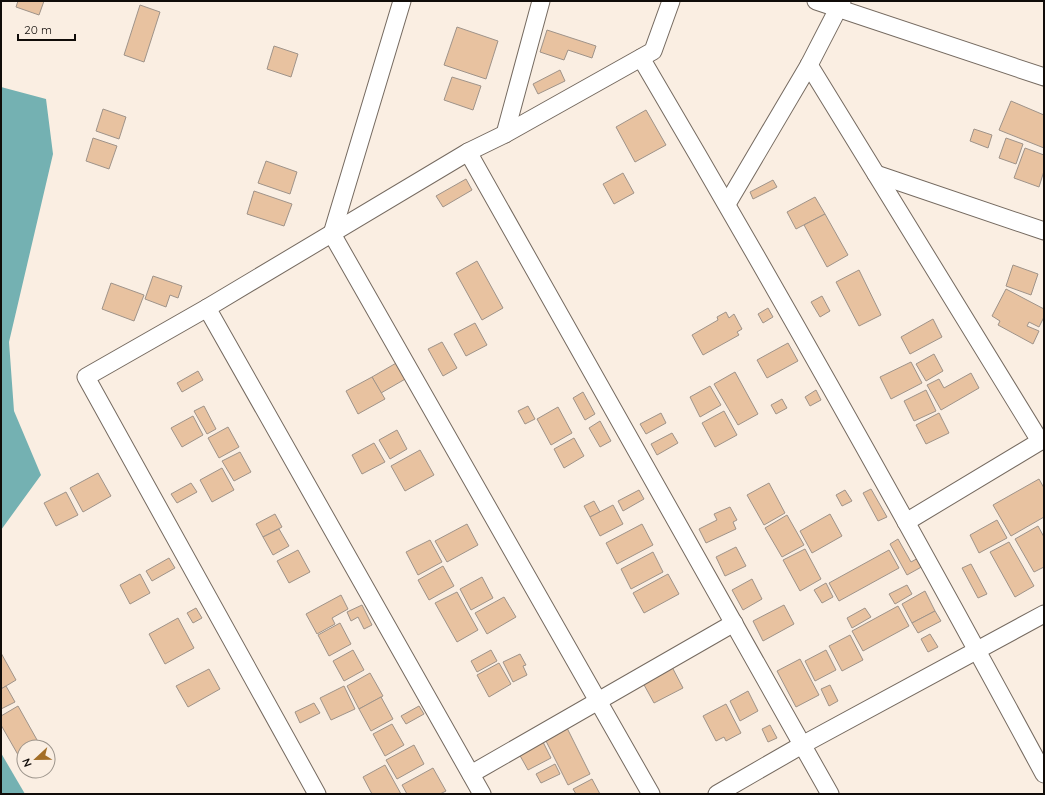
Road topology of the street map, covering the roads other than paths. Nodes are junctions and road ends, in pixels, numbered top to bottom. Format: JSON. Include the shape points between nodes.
{"nodes":[{"id":1,"x":402,"y":1,"type":"edge"},
{"id":2,"x":541,"y":1,"type":"edge"},
{"id":3,"x":671,"y":1,"type":"edge"},
{"id":4,"x":816,"y":1,"type":"edge"},
{"id":5,"x":840,"y":5,"type":"edge"},
{"id":6,"x":641,"y":58,"type":"junction"},
{"id":7,"x":808,"y":65,"type":"junction"},
{"id":8,"x":1044,"y":77,"type":"edge"},
{"id":9,"x":505,"y":134,"type":"junction"},
{"id":10,"x":468,"y":152,"type":"junction"},
{"id":11,"x":876,"y":174,"type":"junction"},
{"id":12,"x":727,"y":204,"type":"junction"},
{"id":13,"x":1044,"y":231,"type":"edge"},
{"id":14,"x":332,"y":234,"type":"junction"},
{"id":15,"x":207,"y":308,"type":"junction"},
{"id":16,"x":1043,"y":436,"type":"edge"},
{"id":17,"x":906,"y":522,"type":"junction"},
{"id":18,"x":1044,"y":614,"type":"edge"},
{"id":19,"x":734,"y":624,"type":"junction"},
{"id":20,"x":978,"y":651,"type":"junction"},
{"id":21,"x":598,"y":701,"type":"junction"},
{"id":22,"x":802,"y":745,"type":"junction"},
{"id":23,"x":471,"y":774,"type":"junction"},
{"id":24,"x":1044,"y":774,"type":"edge"},
{"id":25,"x":317,"y":794,"type":"edge"},
{"id":26,"x":482,"y":794,"type":"edge"},
{"id":27,"x":651,"y":794,"type":"edge"},
{"id":28,"x":717,"y":794,"type":"edge"},
{"id":29,"x":830,"y":794,"type":"edge"}],
"edges":[{"from":1,"to":14,"type":"street"},
{"from":2,"to":9,"type":"street"},
{"from":3,"to":6,"type":"street","via":[[653,51]]},
{"from":4,"to":5,"type":"street"},
{"from":5,"to":7,"type":"street"},
{"from":5,"to":8,"type":"street"},
{"from":6,"to":9,"type":"street"},
{"from":6,"to":12,"type":"street"},
{"from":7,"to":11,"type":"street"},
{"from":7,"to":12,"type":"street"},
{"from":9,"to":10,"type":"street"},
{"from":10,"to":14,"type":"street"},
{"from":10,"to":19,"type":"street"},
{"from":11,"to":13,"type":"street"},
{"from":11,"to":16,"type":"street"},
{"from":12,"to":17,"type":"street"},
{"from":14,"to":15,"type":"street"},
{"from":14,"to":21,"type":"street"},
{"from":15,"to":23,"type":"street"},
{"from":15,"to":25,"type":"street","via":[[86,377]]},
{"from":16,"to":17,"type":"street"},
{"from":17,"to":20,"type":"street"},
{"from":18,"to":20,"type":"street"},
{"from":19,"to":21,"type":"street"},
{"from":19,"to":22,"type":"street"},
{"from":20,"to":22,"type":"street"},
{"from":20,"to":24,"type":"street"},
{"from":21,"to":23,"type":"street"},
{"from":21,"to":27,"type":"street"},
{"from":22,"to":28,"type":"street"},
{"from":22,"to":29,"type":"street"},
{"from":23,"to":26,"type":"street"}]}
